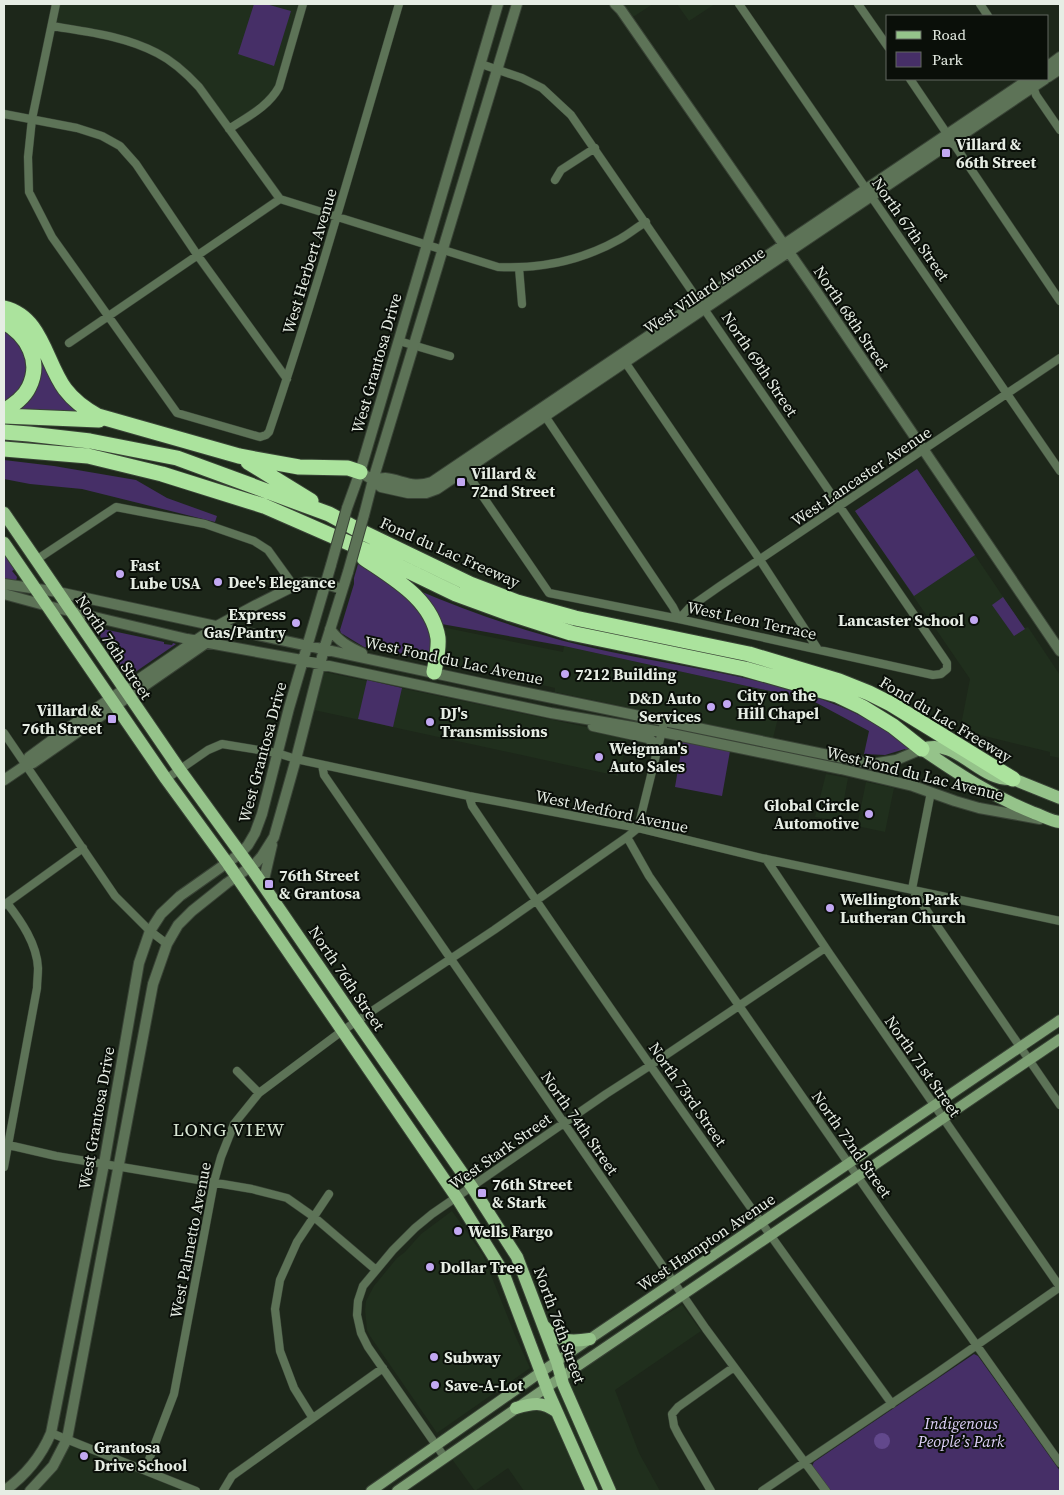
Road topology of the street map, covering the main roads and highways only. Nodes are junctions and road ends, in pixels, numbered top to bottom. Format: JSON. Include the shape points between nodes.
{"nodes":[{"id":1,"x":4,"y":308,"type":"edge"},
{"id":2,"x":4,"y":322,"type":"edge"},
{"id":3,"x":4,"y":411,"type":"edge"},
{"id":4,"x":4,"y":416,"type":"edge"},
{"id":5,"x":120,"y":423,"type":"junction"},
{"id":6,"x":4,"y":432,"type":"edge"},
{"id":7,"x":4,"y":449,"type":"edge"},
{"id":8,"x":239,"y":456,"type":"junction"},
{"id":9,"x":366,"y":476,"type":"road end"},
{"id":10,"x":4,"y":512,"type":"edge"},
{"id":11,"x":329,"y":514,"type":"junction"},
{"id":12,"x":325,"y":532,"type":"junction"},
{"id":13,"x":4,"y":543,"type":"edge"},
{"id":14,"x":434,"y":672,"type":"road end"},
{"id":15,"x":922,"y":748,"type":"junction"},
{"id":16,"x":1013,"y":779,"type":"junction"},
{"id":17,"x":1060,"y":798,"type":"edge"},
{"id":18,"x":1058,"y":822,"type":"edge"},
{"id":19,"x":1060,"y":1020,"type":"edge"},
{"id":20,"x":1060,"y":1039,"type":"edge"},
{"id":21,"x":541,"y":1321,"type":"junction"},
{"id":22,"x":590,"y":1339,"type":"junction"},
{"id":23,"x":557,"y":1362,"type":"junction"},
{"id":24,"x":541,"y":1372,"type":"junction"},
{"id":25,"x":561,"y":1377,"type":"junction"},
{"id":26,"x":546,"y":1387,"type":"junction"},
{"id":27,"x":516,"y":1408,"type":"junction"},
{"id":28,"x":557,"y":1412,"type":"junction"},
{"id":29,"x":371,"y":1491,"type":"edge"},
{"id":30,"x":397,"y":1491,"type":"edge"},
{"id":31,"x":592,"y":1491,"type":"edge"},
{"id":32,"x":610,"y":1491,"type":"edge"}],
"edges":[{"from":1,"to":5,"type":"highway","via":[[24,318],[37,334],[57,377],[72,398],[98,416]]},
{"from":2,"to":3,"type":"highway","via":[[24,338],[33,362],[29,387]]},
{"from":4,"to":5,"type":"highway","via":[[79,418]]},
{"from":5,"to":8,"type":"highway"},
{"from":6,"to":11,"type":"highway","name":"Fond du Lac Freeway","via":[[90,441],[177,458]]},
{"from":7,"to":12,"type":"highway","name":"Fond du Lac Freeway","via":[[88,456],[162,474],[264,506]]},
{"from":8,"to":9,"type":"highway","via":[[299,467],[348,468]]},
{"from":8,"to":11,"type":"highway"},
{"from":10,"to":21,"type":"main road","name":"North 76th Street","via":[[180,770],[472,1186],[516,1257]]},
{"from":11,"to":16,"type":"highway","name":"Fond du Lac Freeway","via":[[470,584],[518,602],[575,618],[749,654],[839,681],[891,704]]},
{"from":12,"to":14,"type":"highway","via":[[421,601],[438,636]]},
{"from":12,"to":15,"type":"highway","name":"Fond du Lac Freeway","via":[[456,594],[508,613],[571,633],[745,669],[837,695],[893,726]]},
{"from":13,"to":24,"type":"main road","name":"North 76th Street","via":[[457,1198],[503,1272]]},
{"from":15,"to":16,"type":"main road","name":"West Fond du Lac Avenue","via":[[948,748],[999,779]]},
{"from":15,"to":18,"type":"main road","name":"West Fond du Lac Avenue","via":[[996,796]]},
{"from":16,"to":17,"type":"main road","name":"West Fond du Lac Avenue"},
{"from":19,"to":22,"type":"main road","name":"West Hampton Avenue"},
{"from":20,"to":25,"type":"main road","name":"West Hampton Avenue"},
{"from":21,"to":22,"type":"main road","via":[[558,1338],[571,1341]]},
{"from":21,"to":23,"type":"main road","name":"North 76th Street"},
{"from":22,"to":23,"type":"main road","name":"West Hampton Avenue"},
{"from":23,"to":24,"type":"main road","name":"West Hampton Avenue"},
{"from":23,"to":25,"type":"main road","name":"North 76th Street"},
{"from":24,"to":26,"type":"main road","name":"North 76th Street"},
{"from":24,"to":29,"type":"main road","name":"West Hampton Avenue"},
{"from":25,"to":26,"type":"main road","name":"West Hampton Avenue"},
{"from":25,"to":32,"type":"main road","name":"North 76th Street"},
{"from":26,"to":27,"type":"main road","name":"West Hampton Avenue"},
{"from":26,"to":28,"type":"main road","name":"North 76th Street"},
{"from":27,"to":28,"type":"main road","via":[[537,1403]]},
{"from":27,"to":30,"type":"main road","name":"West Hampton Avenue"},
{"from":28,"to":31,"type":"main road","name":"North 76th Street"}]}
